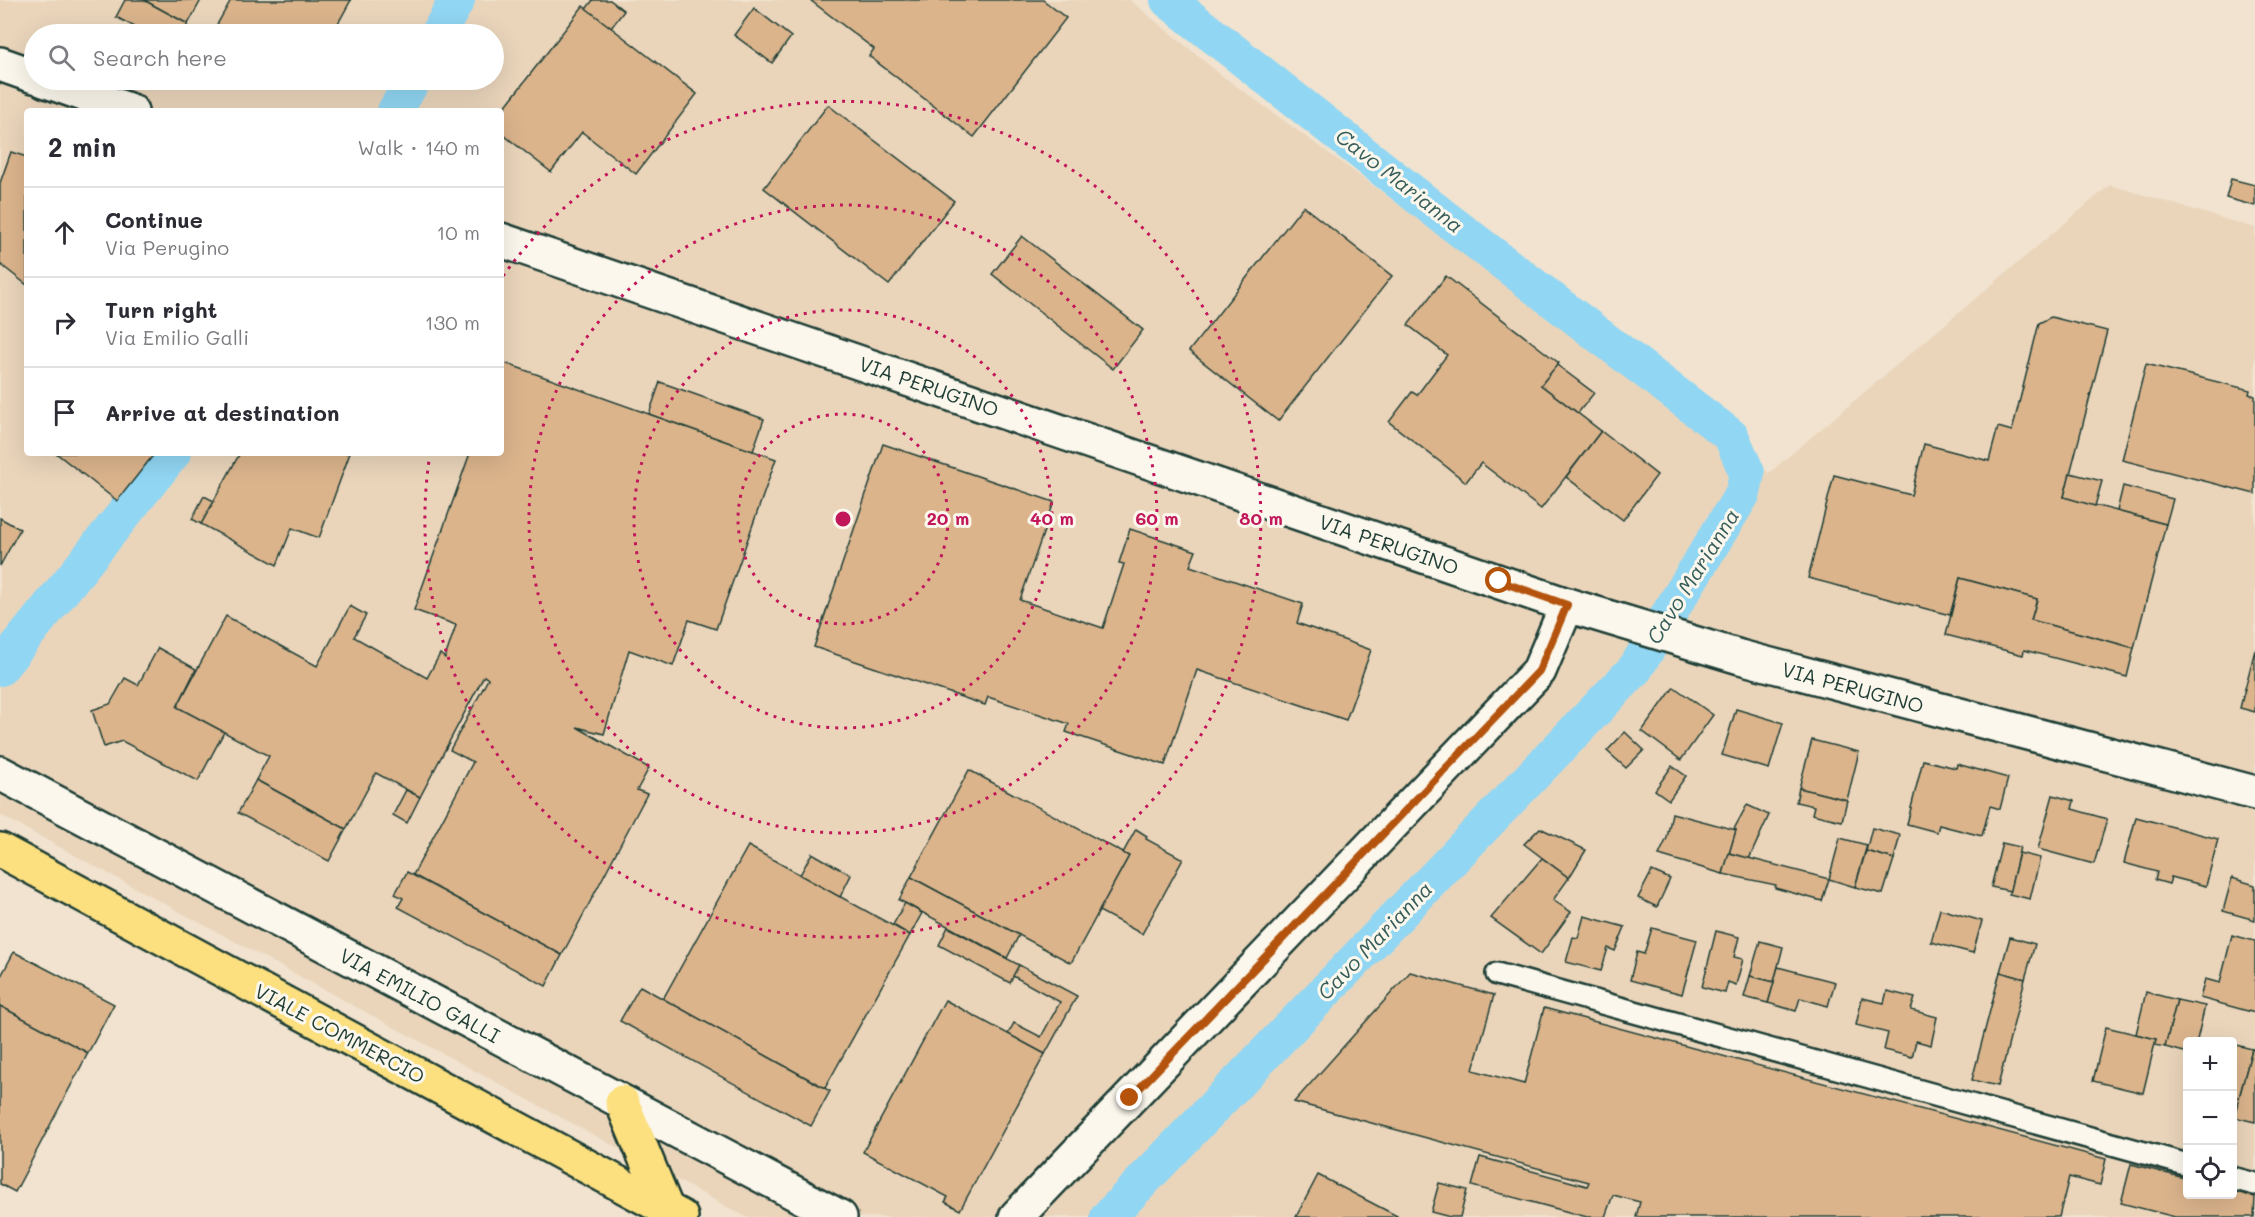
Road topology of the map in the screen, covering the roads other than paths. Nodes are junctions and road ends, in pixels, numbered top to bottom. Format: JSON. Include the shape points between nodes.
{"nodes":[{"id":1,"x":0,"y":64,"type":"edge"},
{"id":2,"x":24,"y":72,"type":"edge"},
{"id":3,"x":72,"y":90,"type":"edge"},
{"id":4,"x":123,"y":108,"type":"edge"},
{"id":5,"x":504,"y":241,"type":"edge"},
{"id":6,"x":1567,"y":605,"type":"junction"},
{"id":7,"x":0,"y":773,"type":"edge"},
{"id":8,"x":2255,"y":793,"type":"edge"},
{"id":9,"x":0,"y":850,"type":"edge"},
{"id":10,"x":1497,"y":974,"type":"dead end"},
{"id":11,"x":622,"y":1102,"type":"junction"},
{"id":12,"x":2183,"y":1164,"type":"edge"},
{"id":13,"x":2237,"y":1179,"type":"edge"},
{"id":14,"x":2255,"y":1184,"type":"edge"},
{"id":15,"x":674,"y":1213,"type":"edge"},
{"id":16,"x":840,"y":1217,"type":"edge"},
{"id":17,"x":1016,"y":1217,"type":"edge"}],
"edges":[{"from":1,"to":2,"type":"street"},
{"from":3,"to":4,"type":"street"},
{"from":5,"to":6,"type":"street","name":"VIA PERUGINO"},
{"from":6,"to":8,"type":"street","name":"VIA PERUGINO","via":[[1740,657]]},
{"from":6,"to":17,"type":"street","via":[[1539,671]]},
{"from":7,"to":11,"type":"street","name":"VIA EMILIO GALLI"},
{"from":9,"to":15,"type":"main road","name":"VIALE COMMERCIO"},
{"from":10,"to":12,"type":"lane"},
{"from":11,"to":15,"type":"main road"},
{"from":11,"to":16,"type":"street","name":"VIA EMILIO GALLI"},
{"from":13,"to":14,"type":"lane"}]}
